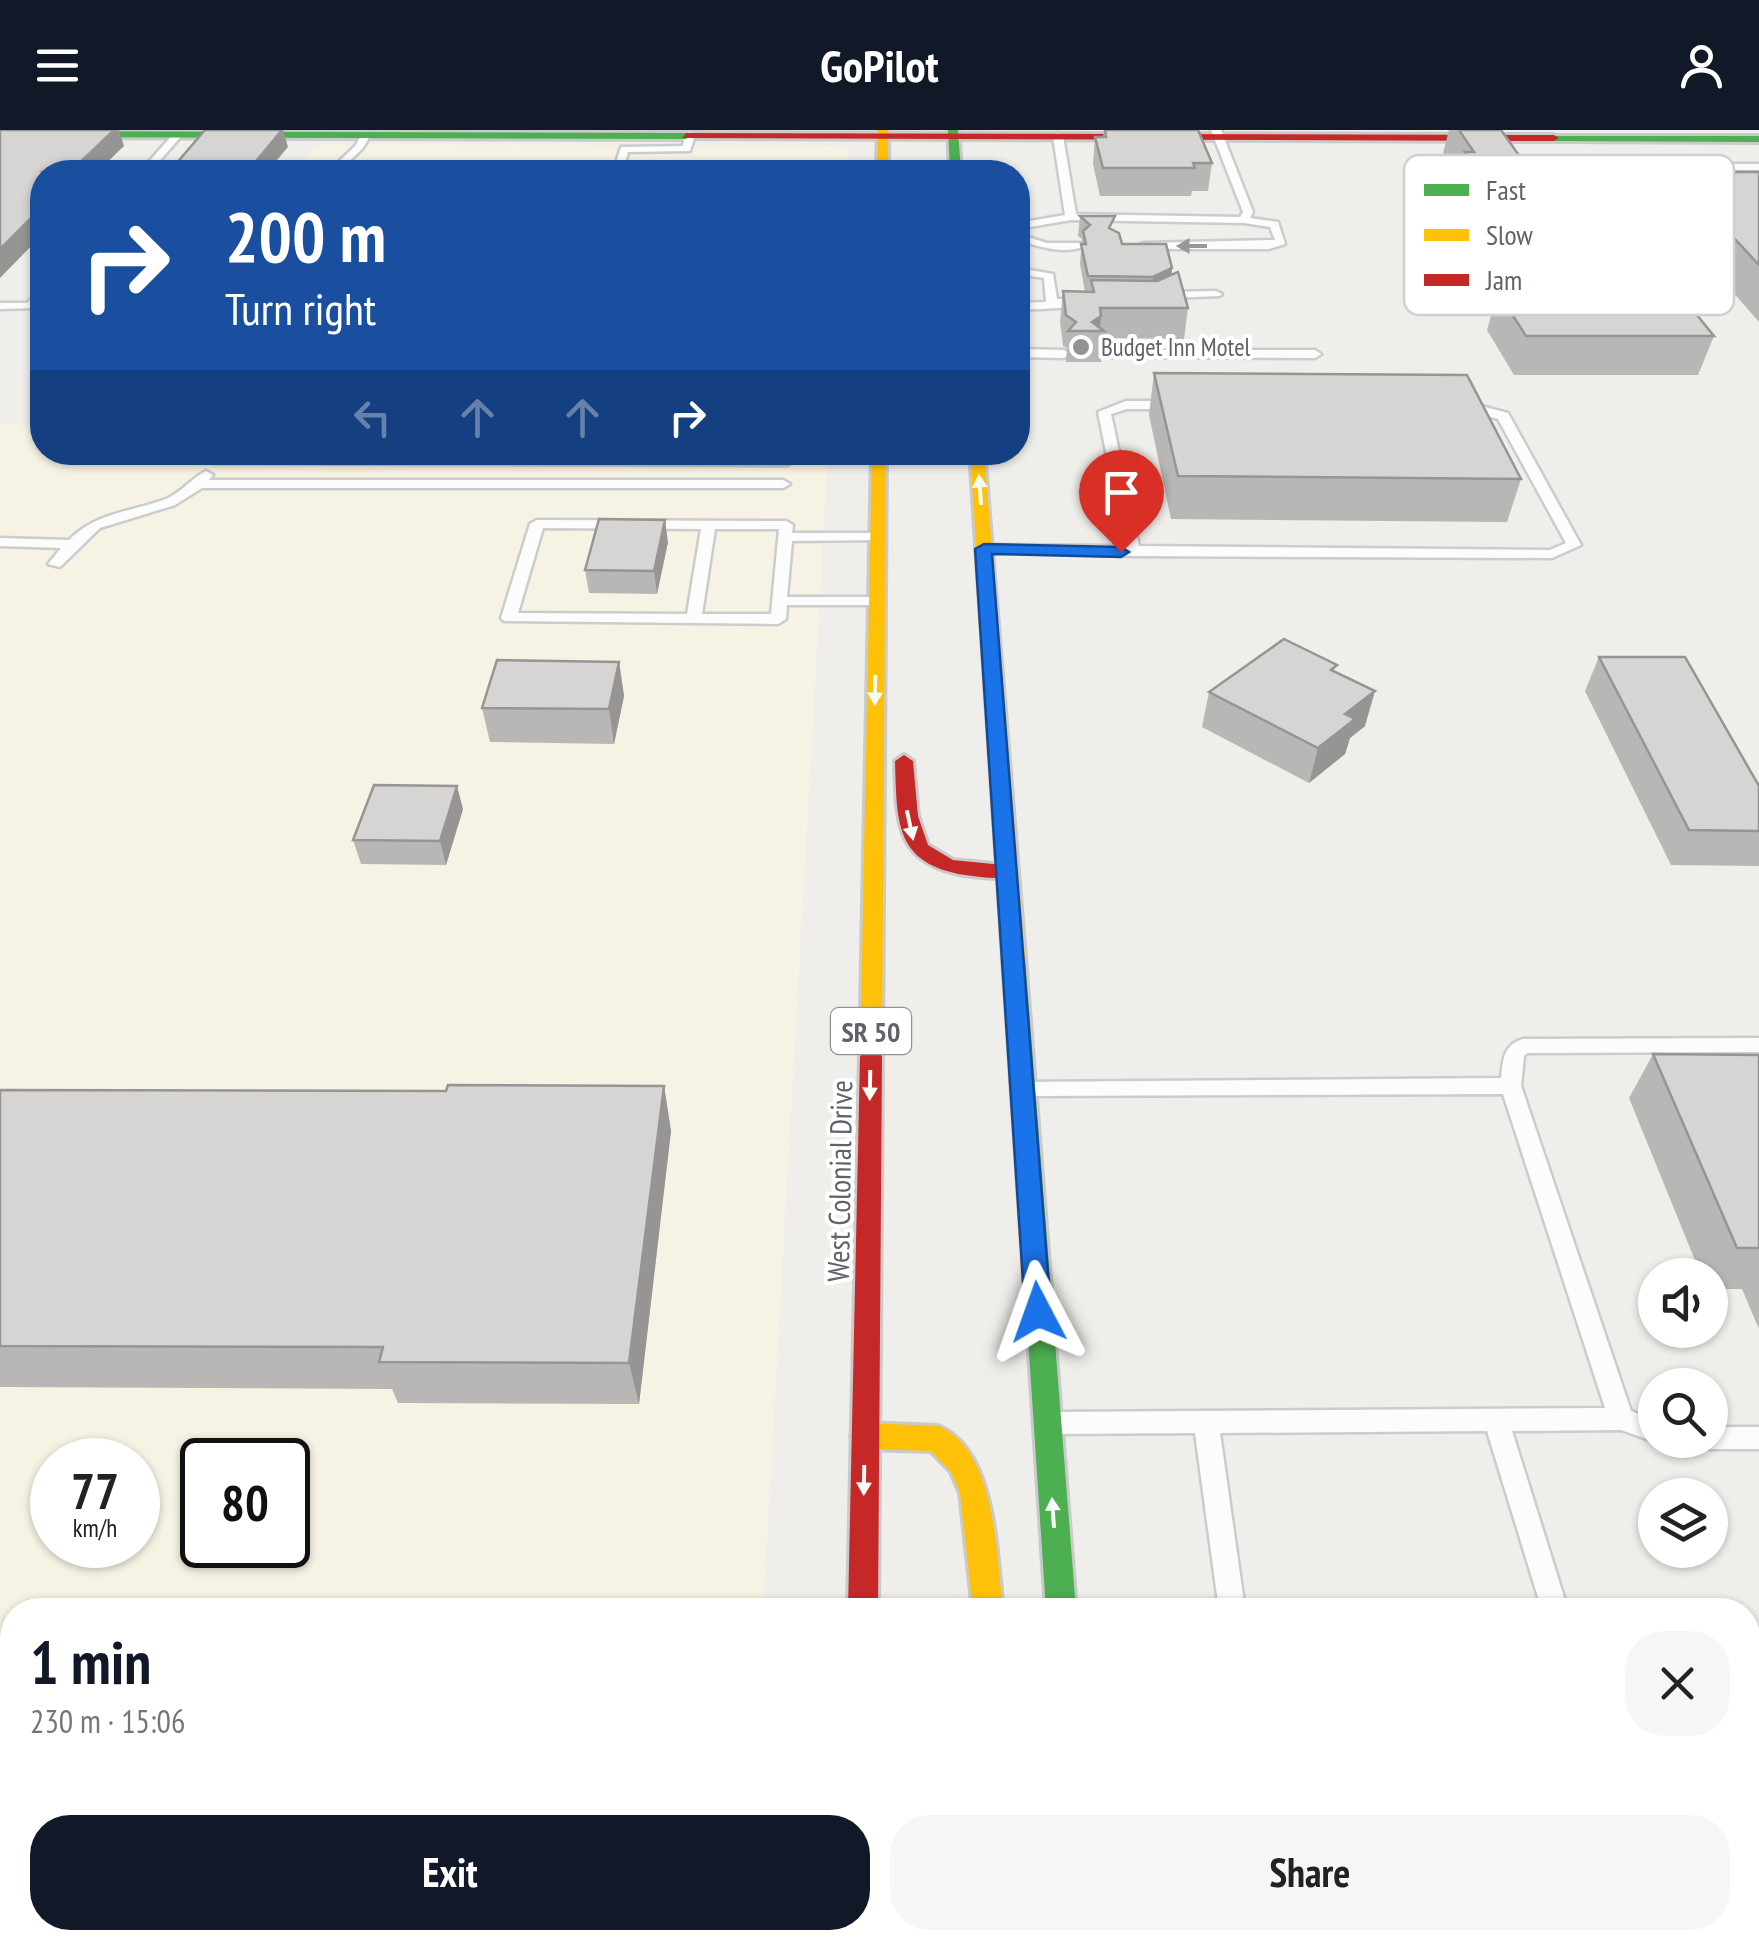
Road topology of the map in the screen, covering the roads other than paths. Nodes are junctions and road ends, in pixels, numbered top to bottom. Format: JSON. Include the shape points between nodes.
{"nodes":[{"id":1,"x":759,"y":133,"type":"edge"},
{"id":2,"x":883,"y":133,"type":"edge"},
{"id":3,"x":953,"y":133,"type":"edge"},
{"id":4,"x":1218,"y":133,"type":"edge"},
{"id":5,"x":0,"y":134,"type":"edge"},
{"id":6,"x":178,"y":134,"type":"junction"},
{"id":7,"x":366,"y":134,"type":"junction"},
{"id":8,"x":1419,"y":134,"type":"edge"},
{"id":9,"x":1667,"y":134,"type":"edge"},
{"id":10,"x":690,"y":135,"type":"junction"},
{"id":11,"x":1058,"y":136,"type":"junction"},
{"id":12,"x":1759,"y":139,"type":"edge"},
{"id":13,"x":155,"y":160,"type":"edge"},
{"id":14,"x":346,"y":160,"type":"edge"},
{"id":15,"x":621,"y":160,"type":"edge"},
{"id":16,"x":883,"y":160,"type":"edge"},
{"id":17,"x":955,"y":160,"type":"edge"},
{"id":18,"x":1734,"y":167,"type":"edge"},
{"id":19,"x":1740,"y":167,"type":"junction"},
{"id":20,"x":1759,"y":167,"type":"edge"},
{"id":21,"x":1757,"y":183,"type":"edge"},
{"id":22,"x":1071,"y":217,"type":"junction"},
{"id":23,"x":1244,"y":220,"type":"junction"},
{"id":24,"x":1030,"y":224,"type":"edge"},
{"id":25,"x":1030,"y":241,"type":"edge"},
{"id":26,"x":1080,"y":246,"type":"edge"},
{"id":27,"x":1134,"y":246,"type":"edge"},
{"id":28,"x":1030,"y":274,"type":"edge"},
{"id":29,"x":1216,"y":294,"type":"dead end"},
{"id":30,"x":1052,"y":302,"type":"junction"},
{"id":31,"x":1102,"y":303,"type":"edge"},
{"id":32,"x":1136,"y":303,"type":"edge"},
{"id":33,"x":0,"y":306,"type":"edge"},
{"id":34,"x":30,"y":306,"type":"edge"},
{"id":35,"x":1030,"y":306,"type":"edge"},
{"id":36,"x":1030,"y":353,"type":"edge"},
{"id":37,"x":1064,"y":354,"type":"dead end"},
{"id":38,"x":1100,"y":354,"type":"edge"},
{"id":39,"x":1314,"y":354,"type":"dead end"},
{"id":40,"x":1203,"y":405,"type":"edge"},
{"id":41,"x":1453,"y":405,"type":"edge"},
{"id":42,"x":212,"y":465,"type":"edge"},
{"id":43,"x":879,"y":465,"type":"edge"},
{"id":44,"x":978,"y":465,"type":"edge"},
{"id":45,"x":200,"y":484,"type":"junction"},
{"id":46,"x":783,"y":484,"type":"dead end"},
{"id":47,"x":709,"y":525,"type":"junction"},
{"id":48,"x":960,"y":535,"type":"dead end"},
{"id":49,"x":786,"y":536,"type":"junction"},
{"id":50,"x":878,"y":537,"type":"junction"},
{"id":51,"x":0,"y":542,"type":"edge"},
{"id":52,"x":74,"y":544,"type":"junction"},
{"id":53,"x":984,"y":549,"type":"junction"},
{"id":54,"x":1132,"y":552,"type":"junction"},
{"id":55,"x":55,"y":564,"type":"dead end"},
{"id":56,"x":780,"y":601,"type":"junction"},
{"id":57,"x":876,"y":601,"type":"junction"},
{"id":58,"x":694,"y":619,"type":"junction"},
{"id":59,"x":876,"y":633,"type":"junction"},
{"id":60,"x":900,"y":657,"type":"dead end"},
{"id":61,"x":904,"y":736,"type":"dead end"},
{"id":62,"x":1006,"y":872,"type":"junction"},
{"id":63,"x":1759,"y":1045,"type":"edge"},
{"id":64,"x":1510,"y":1086,"type":"junction"},
{"id":65,"x":1021,"y":1088,"type":"junction"},
{"id":66,"x":1621,"y":1418,"type":"junction"},
{"id":67,"x":1496,"y":1419,"type":"junction"},
{"id":68,"x":1206,"y":1422,"type":"junction"},
{"id":69,"x":1046,"y":1423,"type":"junction"},
{"id":70,"x":1638,"y":1425,"type":"edge"},
{"id":71,"x":865,"y":1436,"type":"junction"},
{"id":72,"x":1728,"y":1438,"type":"edge"},
{"id":73,"x":1759,"y":1438,"type":"edge"},
{"id":74,"x":862,"y":1598,"type":"edge"},
{"id":75,"x":987,"y":1598,"type":"edge"},
{"id":76,"x":1059,"y":1598,"type":"edge"},
{"id":77,"x":1230,"y":1598,"type":"edge"},
{"id":78,"x":1550,"y":1598,"type":"edge"}],
"edges":[{"from":1,"to":2,"type":"main road"},
{"from":1,"to":10,"type":"main road"},
{"from":2,"to":3,"type":"main road"},
{"from":2,"to":16,"type":"main road"},
{"from":3,"to":11,"type":"main road"},
{"from":3,"to":17,"type":"main road"},
{"from":4,"to":8,"type":"main road"},
{"from":4,"to":11,"type":"main road"},
{"from":4,"to":23,"type":"lane","via":[[1248,212]]},
{"from":5,"to":6,"type":"main road"},
{"from":6,"to":7,"type":"main road"},
{"from":6,"to":13,"type":"lane"},
{"from":7,"to":10,"type":"main road"},
{"from":7,"to":14,"type":"lane"},
{"from":8,"to":9,"type":"main road"},
{"from":9,"to":12,"type":"main road"},
{"from":10,"to":15,"type":"lane","via":[[687,150],[624,149]]},
{"from":11,"to":22,"type":"lane"},
{"from":18,"to":19,"type":"lane"},
{"from":19,"to":20,"type":"lane"},
{"from":19,"to":21,"type":"lane"},
{"from":22,"to":23,"type":"lane"},
{"from":22,"to":24,"type":"lane"},
{"from":23,"to":27,"type":"lane","one_way":true,"via":[[1274,224],[1281,242]]},
{"from":25,"to":26,"type":"lane"},
{"from":28,"to":30,"type":"lane","via":[[1049,276]]},
{"from":29,"to":32,"type":"lane"},
{"from":30,"to":31,"type":"lane"},
{"from":30,"to":35,"type":"lane"},
{"from":33,"to":34,"type":"lane"},
{"from":36,"to":37,"type":"lane"},
{"from":38,"to":39,"type":"lane"},
{"from":40,"to":54,"type":"lane","via":[[1126,405],[1104,412]]},
{"from":41,"to":54,"type":"lane","via":[[1503,416],[1574,545],[1552,554]]},
{"from":42,"to":45,"type":"lane"},
{"from":43,"to":50,"type":"main road","name":"West Colonial Drive","number":"SR 50"},
{"from":53,"to":44,"type":"main road","one_way":true},
{"from":45,"to":46,"type":"lane"},
{"from":45,"to":52,"type":"lane","via":[[184,499],[132,509],[90,527]]},
{"from":47,"to":49,"type":"lane","via":[[786,525]]},
{"from":47,"to":58,"type":"lane"},
{"from":47,"to":58,"type":"lane","via":[[537,524],[509,618]]},
{"from":48,"to":53,"type":"main road"},
{"from":49,"to":50,"type":"lane"},
{"from":49,"to":56,"type":"lane"},
{"from":50,"to":57,"type":"main road","name":"West Colonial Drive","number":"SR 50"},
{"from":51,"to":52,"type":"lane"},
{"from":52,"to":55,"type":"lane"},
{"from":53,"to":54,"type":"lane"},
{"from":53,"to":62,"type":"main road"},
{"from":56,"to":57,"type":"lane"},
{"from":56,"to":58,"type":"lane","via":[[778,619]]},
{"from":57,"to":59,"type":"main road","name":"West Colonial Drive","number":"SR 50"},
{"from":59,"to":60,"type":"main road"},
{"from":59,"to":71,"type":"main road","name":"West Colonial Drive","number":"SR 50","one_way":true},
{"from":61,"to":62,"type":"main road","one_way":true,"via":[[906,815],[914,846],[934,866]]},
{"from":62,"to":65,"type":"main road"},
{"from":63,"to":64,"type":"lane","via":[[1522,1046],[1514,1053]]},
{"from":64,"to":65,"type":"lane"},
{"from":64,"to":66,"type":"lane"},
{"from":65,"to":69,"type":"main road"},
{"from":66,"to":67,"type":"lane"},
{"from":66,"to":70,"type":"lane"},
{"from":67,"to":68,"type":"lane"},
{"from":67,"to":78,"type":"lane"},
{"from":68,"to":69,"type":"lane"},
{"from":68,"to":77,"type":"lane"},
{"from":76,"to":69,"type":"main road","one_way":true},
{"from":71,"to":74,"type":"main road","name":"West Colonial Drive","number":"SR 50","one_way":true},
{"from":71,"to":75,"type":"main road","via":[[938,1439],[961,1463],[974,1494]]},
{"from":72,"to":73,"type":"lane"}]}
